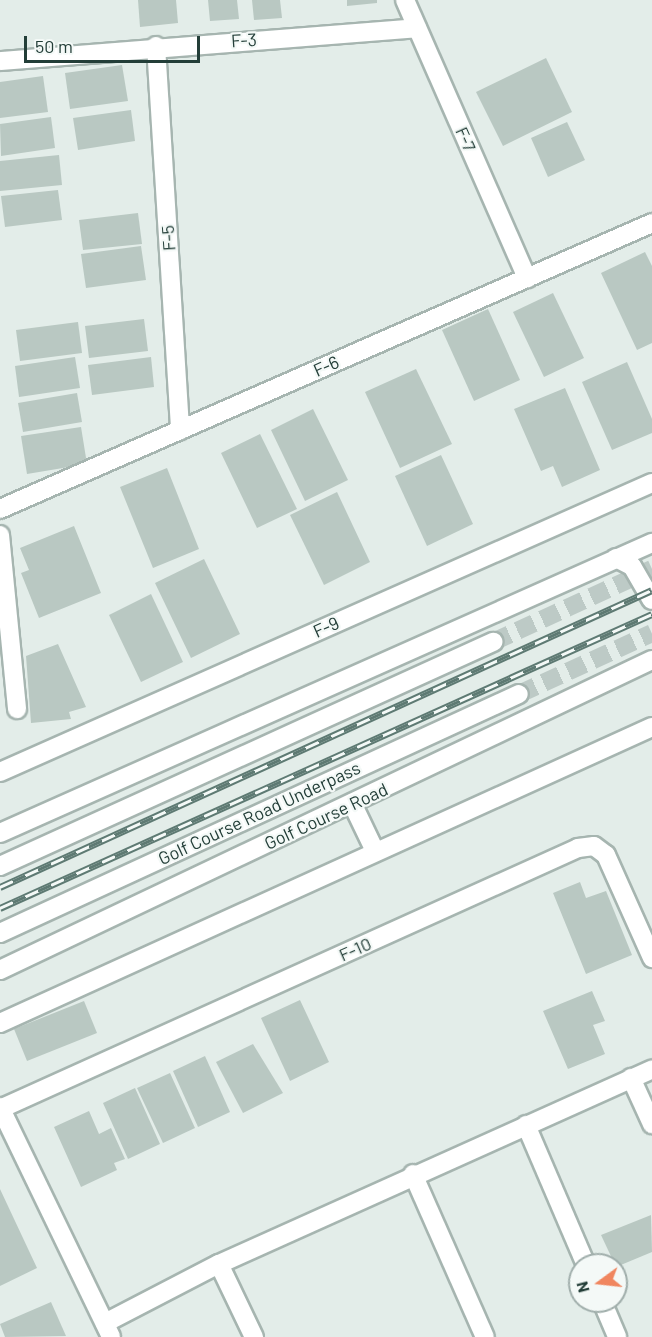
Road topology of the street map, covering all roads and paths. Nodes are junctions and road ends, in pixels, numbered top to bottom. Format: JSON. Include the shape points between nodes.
{"nodes":[{"id":1,"x":405,"y":0,"type":"edge"},
{"id":2,"x":417,"y":28,"type":"junction"},
{"id":3,"x":156,"y":46,"type":"junction"},
{"id":4,"x":0,"y":60,"type":"edge"},
{"id":5,"x":652,"y":223,"type":"edge"},
{"id":6,"x":527,"y":278,"type":"junction"},
{"id":7,"x":180,"y":430,"type":"junction"},
{"id":8,"x":652,"y":483,"type":"edge"},
{"id":9,"x":0,"y":509,"type":"edge"},
{"id":10,"x":0,"y":535,"type":"edge"},
{"id":11,"x":652,"y":543,"type":"edge"},
{"id":12,"x":616,"y":558,"type":"junction"},
{"id":13,"x":652,"y":600,"type":"edge"},
{"id":14,"x":493,"y":642,"type":"tunnel mouth"},
{"id":15,"x":652,"y":660,"type":"edge"},
{"id":16,"x":519,"y":694,"type":"tunnel mouth"},
{"id":17,"x":17,"y":709,"type":"dead end"},
{"id":18,"x":652,"y":727,"type":"edge"},
{"id":19,"x":0,"y":772,"type":"edge"},
{"id":20,"x":352,"y":803,"type":"junction"},
{"id":21,"x":0,"y":833,"type":"edge"},
{"id":22,"x":375,"y":851,"type":"junction"},
{"id":23,"x":0,"y":866,"type":"edge"},
{"id":24,"x":0,"y":933,"type":"edge"},
{"id":25,"x":652,"y":958,"type":"edge"},
{"id":26,"x":0,"y":970,"type":"edge"},
{"id":27,"x":0,"y":1023,"type":"edge"},
{"id":28,"x":652,"y":1069,"type":"edge"},
{"id":29,"x":632,"y":1078,"type":"junction"},
{"id":30,"x":0,"y":1108,"type":"edge"},
{"id":31,"x":652,"y":1124,"type":"edge"},
{"id":32,"x":526,"y":1125,"type":"junction"},
{"id":33,"x":413,"y":1174,"type":"junction"},
{"id":34,"x":581,"y":1253,"type":"edge"},
{"id":35,"x":219,"y":1264,"type":"junction"},
{"id":36,"x":607,"y":1313,"type":"edge"},
{"id":37,"x":108,"y":1330,"type":"edge"},
{"id":38,"x":254,"y":1337,"type":"edge"},
{"id":39,"x":484,"y":1337,"type":"edge"},
{"id":40,"x":617,"y":1337,"type":"edge"}],
"edges":[{"from":1,"to":2,"type":"street","name":"F-7"},
{"from":2,"to":3,"type":"street","name":"F-3"},
{"from":2,"to":6,"type":"street","name":"F-7"},
{"from":3,"to":4,"type":"street","name":"F-3"},
{"from":3,"to":7,"type":"street","name":"F-5"},
{"from":5,"to":6,"type":"street","name":"F-6"},
{"from":6,"to":7,"type":"street","name":"F-6"},
{"from":7,"to":9,"type":"street","name":"F-6"},
{"from":8,"to":19,"type":"street","name":"F-9"},
{"from":10,"to":17,"type":"street"},
{"from":11,"to":12,"type":"street"},
{"from":12,"to":13,"type":"street","via":[[632,566]]},
{"from":12,"to":21,"type":"street"},
{"from":14,"to":23,"type":"street"},
{"from":15,"to":20,"type":"street","name":"Golf Course Road"},
{"from":16,"to":24,"type":"street","name":"Golf Course Road Underpass"},
{"from":18,"to":22,"type":"street"},
{"from":20,"to":22,"type":"street"},
{"from":20,"to":26,"type":"street","name":"Golf Course Road"},
{"from":22,"to":27,"type":"street"},
{"from":25,"to":30,"type":"street","name":"F-10","via":[[606,855],[594,846],[578,848]]},
{"from":28,"to":29,"type":"street"},
{"from":29,"to":31,"type":"street"},
{"from":29,"to":32,"type":"street"},
{"from":30,"to":37,"type":"street"},
{"from":32,"to":33,"type":"street"},
{"from":32,"to":34,"type":"street"},
{"from":33,"to":35,"type":"street"},
{"from":33,"to":39,"type":"street"},
{"from":35,"to":37,"type":"street"},
{"from":35,"to":38,"type":"street"},
{"from":36,"to":40,"type":"street"}]}
